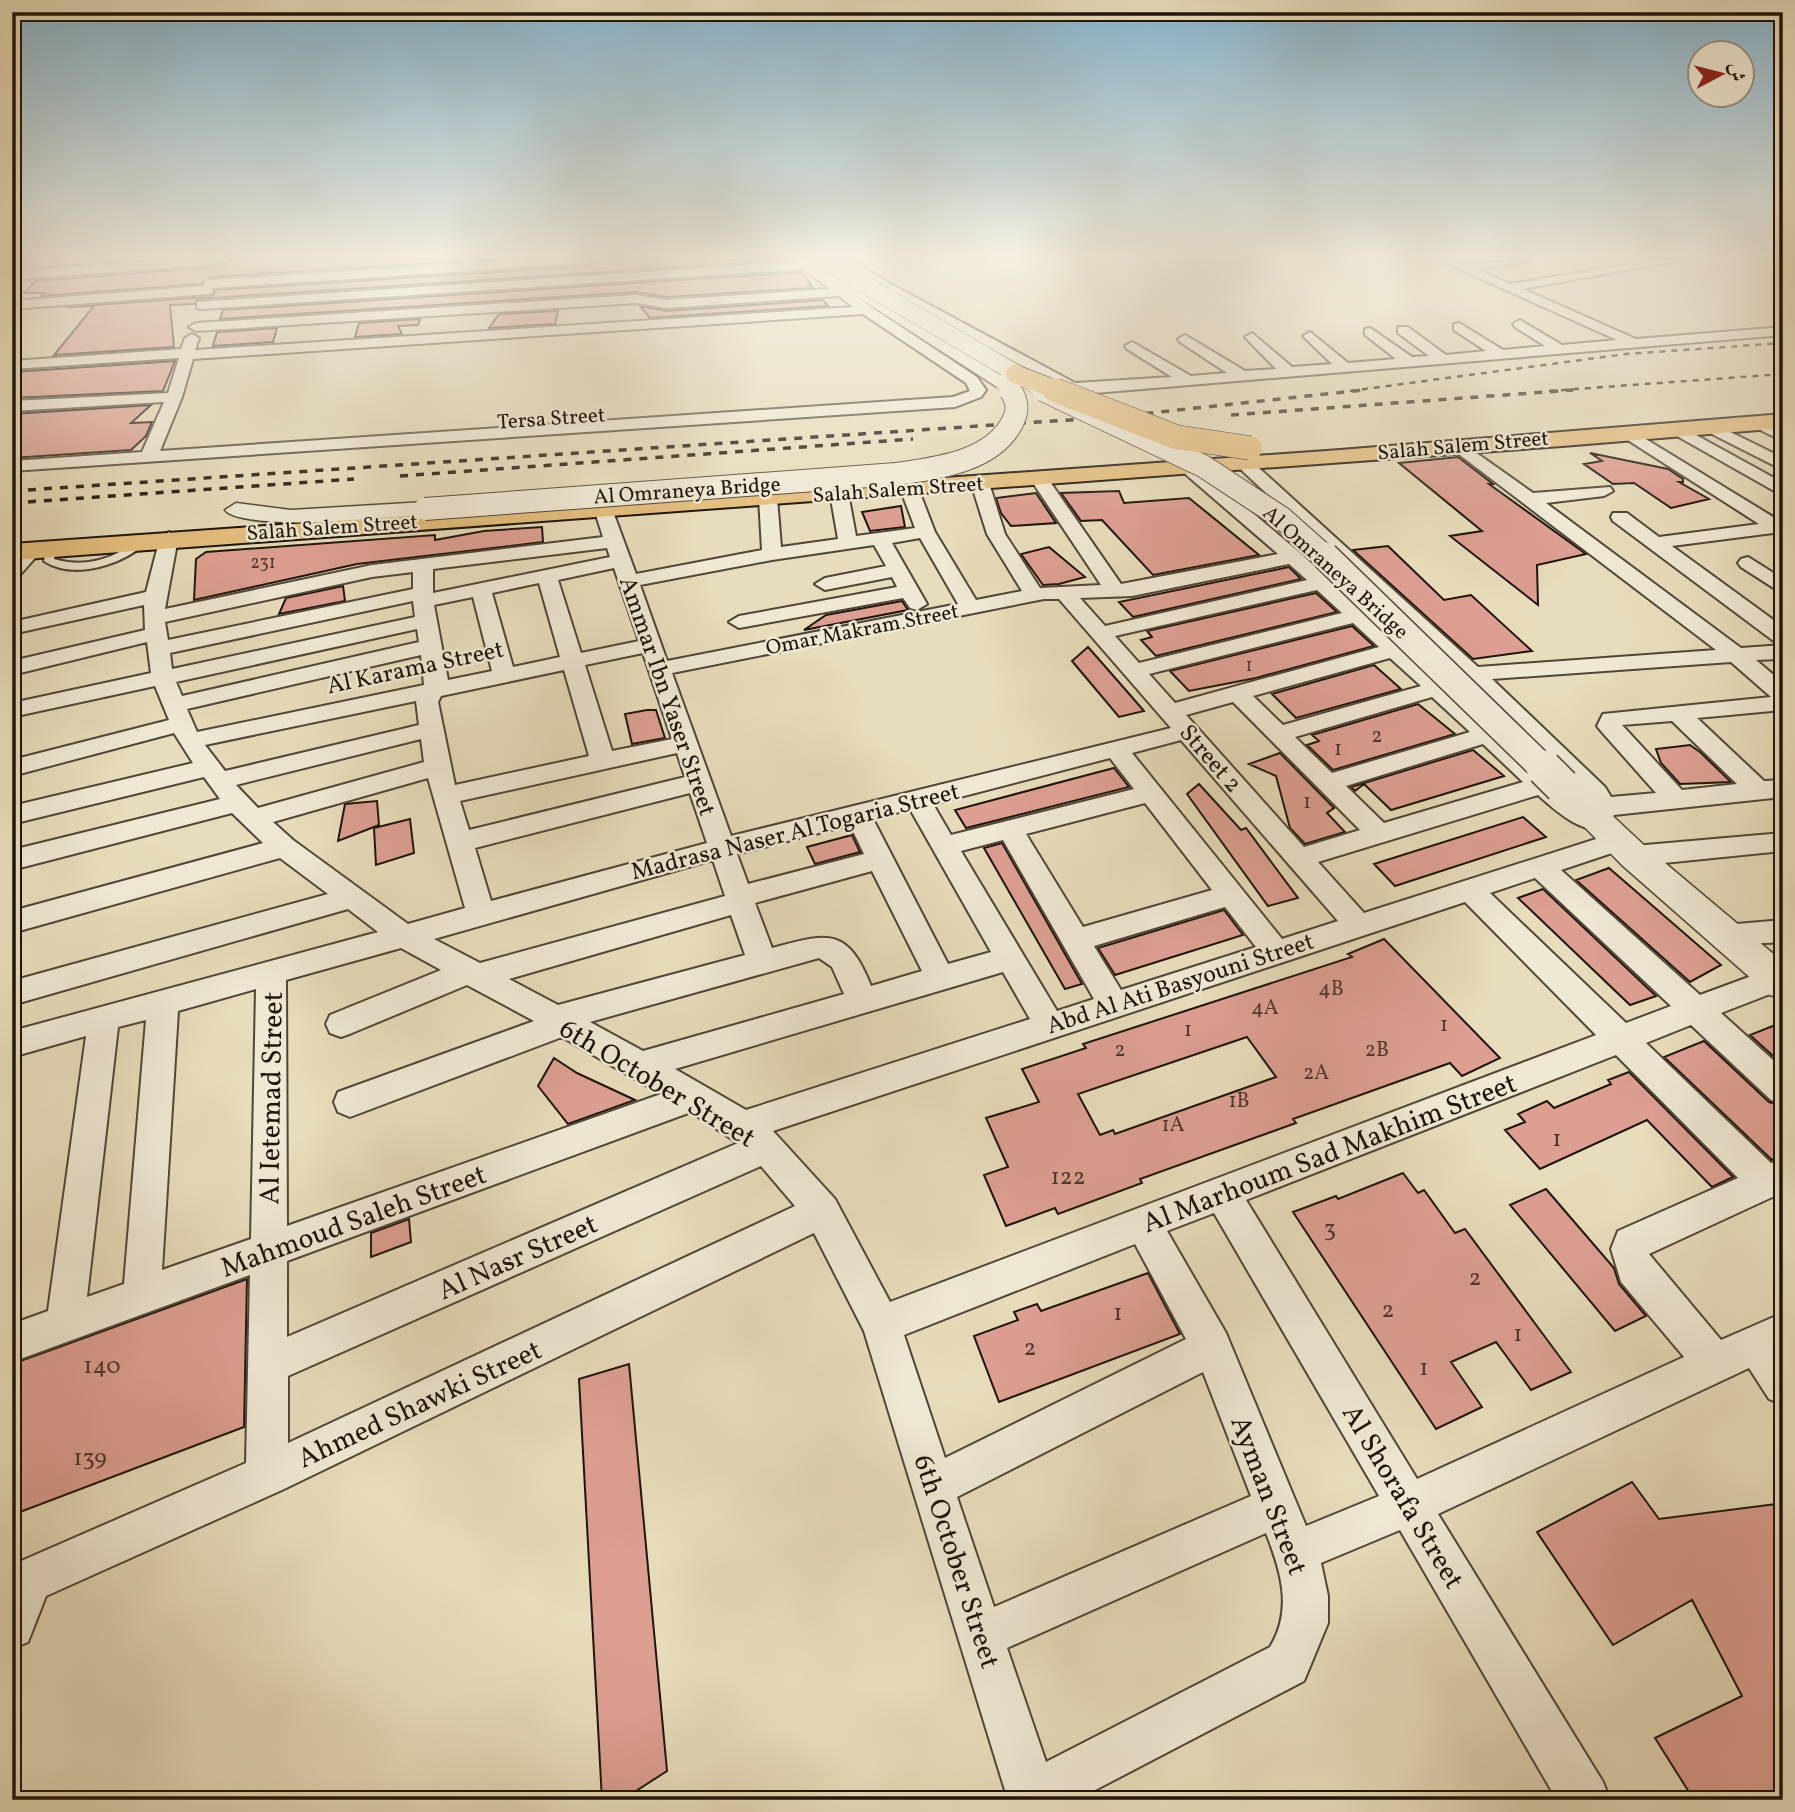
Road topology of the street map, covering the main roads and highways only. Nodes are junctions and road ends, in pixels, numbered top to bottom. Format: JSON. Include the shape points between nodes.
{"nodes":[{"id":1,"x":1009,"y":379,"type":"road end"},
{"id":2,"x":1783,"y":405,"type":"edge"},
{"id":3,"x":1674,"y":421,"type":"junction"},
{"id":4,"x":1783,"y":421,"type":"edge"},
{"id":5,"x":1247,"y":456,"type":"junction"},
{"id":6,"x":984,"y":477,"type":"junction"},
{"id":7,"x":211,"y":512,"type":"dead end"},
{"id":8,"x":108,"y":520,"type":"dead end"},
{"id":9,"x":96,"y":545,"type":"junction"},
{"id":10,"x":32,"y":550,"type":"edge"}],
"edges":[{"from":1,"to":5,"type":"highway","bridge":true,"via":[[1175,437]]},
{"from":2,"to":3,"type":"highway","name":"Salah Salem Street"},
{"from":3,"to":4,"type":"highway","name":"Salah Salem Street","via":[[1710,426]]},
{"from":3,"to":5,"type":"highway"},
{"from":3,"to":5,"type":"highway","name":"Salah Salem Street","via":[[1626,432]]},
{"from":3,"to":6,"type":"highway","name":"Salah Salem Street"},
{"from":5,"to":6,"type":"highway","name":"Salah Salem Street","via":[[1189,468],[1040,480]]},
{"from":6,"to":7,"type":"highway","name":"Salah Salem Street","via":[[969,479],[969,472],[952,461]]},
{"from":6,"to":9,"type":"highway","name":"Salah Salem Street","via":[[909,488]]},
{"from":8,"to":9,"type":"highway","via":[[72,536],[74,541]]},
{"from":9,"to":10,"type":"highway","name":"Salah Salem Street"}]}
